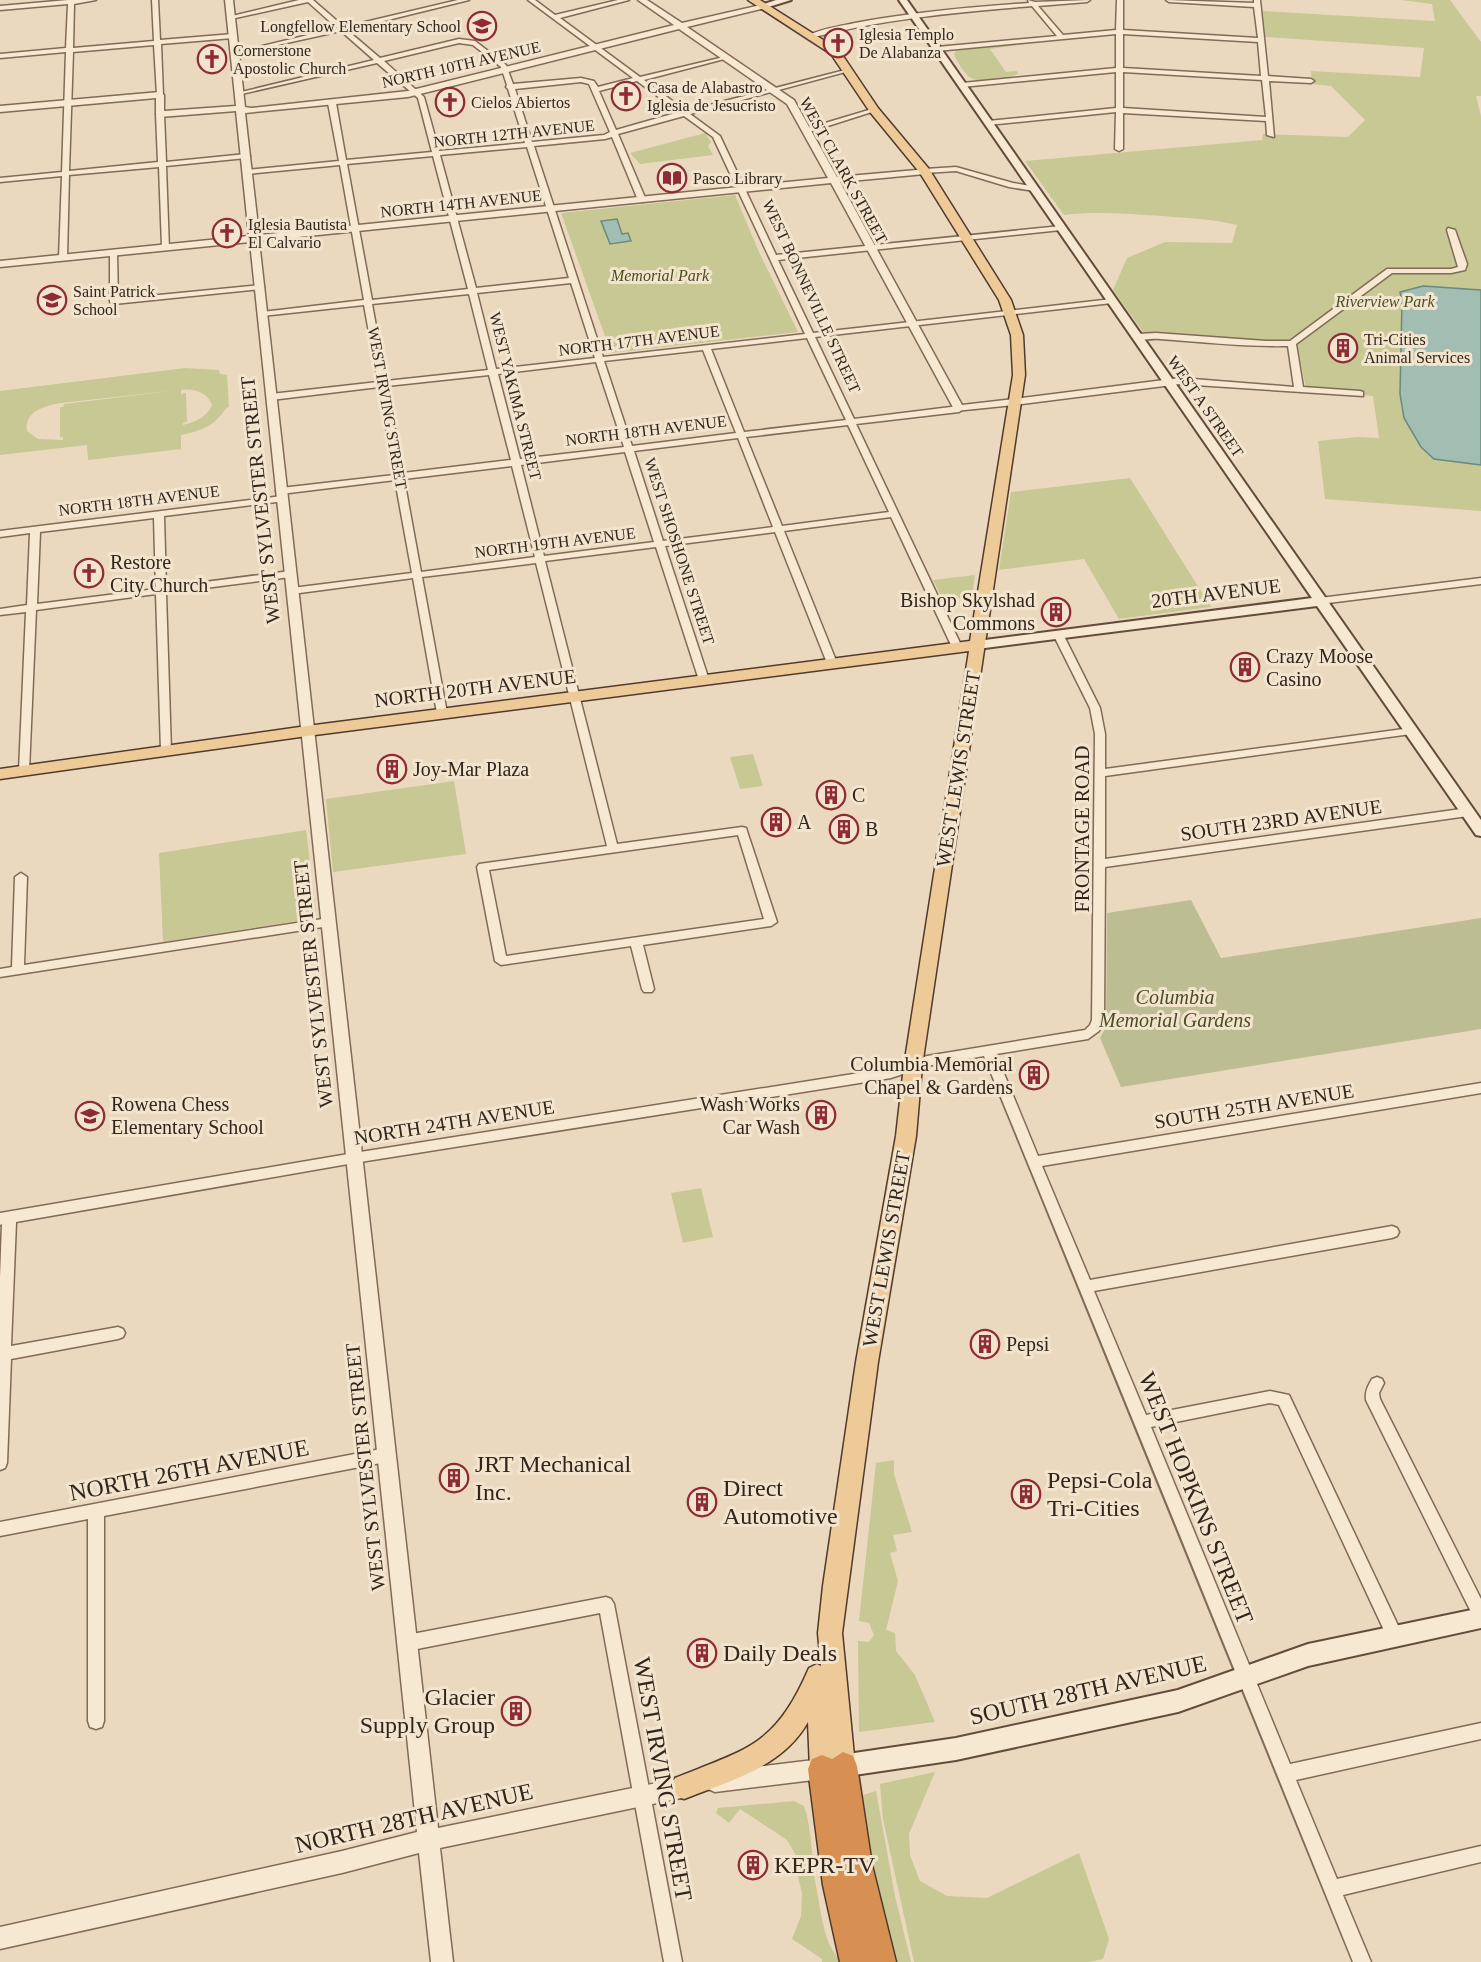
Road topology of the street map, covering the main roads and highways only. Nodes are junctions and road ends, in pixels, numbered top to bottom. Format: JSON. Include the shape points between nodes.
{"nodes":[{"id":1,"x":787,"y":0,"type":"edge"},
{"id":2,"x":903,"y":0,"type":"edge"},
{"id":3,"x":758,"y":3,"type":"edge"},
{"id":4,"x":1320,"y":601,"type":"junction"},
{"id":5,"x":977,"y":645,"type":"junction"},
{"id":6,"x":957,"y":647,"type":"joint"},
{"id":7,"x":0,"y":774,"type":"edge"},
{"id":8,"x":1481,"y":831,"type":"edge"},
{"id":9,"x":1481,"y":1616,"type":"edge"},
{"id":10,"x":830,"y":1633,"type":"junction"},
{"id":11,"x":818,"y":1676,"type":"junction"},
{"id":12,"x":832,"y":1768,"type":"junction"},
{"id":13,"x":684,"y":1787,"type":"road end"},
{"id":14,"x":855,"y":1962,"type":"edge"},
{"id":15,"x":881,"y":1962,"type":"edge"}],
"edges":[{"from":1,"to":3,"type":"main road"},
{"from":2,"to":4,"type":"main road","name":"WEST A STREET"},
{"from":3,"to":5,"type":"main road","name":"WEST LEWIS STREET","via":[[835,52],[874,110],[925,171],[998,287],[1010,313],[1019,361]]},
{"from":4,"to":5,"type":"main road","name":"20TH AVENUE"},
{"from":4,"to":8,"type":"main road","name":"WEST A STREET"},
{"from":5,"to":6,"type":"main road","name":"20TH AVENUE"},
{"from":5,"to":10,"type":"main road","name":"WEST LEWIS STREET","via":[[913,1066],[906,1136],[867,1362]]},
{"from":6,"to":7,"type":"main road","name":"NORTH 20TH AVENUE"},
{"from":9,"to":12,"type":"main road","name":"SOUTH 28TH AVENUE","via":[[1308,1654],[1178,1701],[956,1749]]},
{"from":10,"to":11,"type":"main road","name":"WEST LEWIS STREET"},
{"from":10,"to":12,"type":"main road","name":"WEST LEWIS STREET"},
{"from":11,"to":12,"type":"main road","name":"WEST LEWIS STREET"},
{"from":11,"to":13,"type":"main road","via":[[806,1707],[781,1741],[762,1755]]},
{"from":12,"to":14,"type":"highway","via":[[831,1839]]},
{"from":12,"to":15,"type":"highway"}]}
